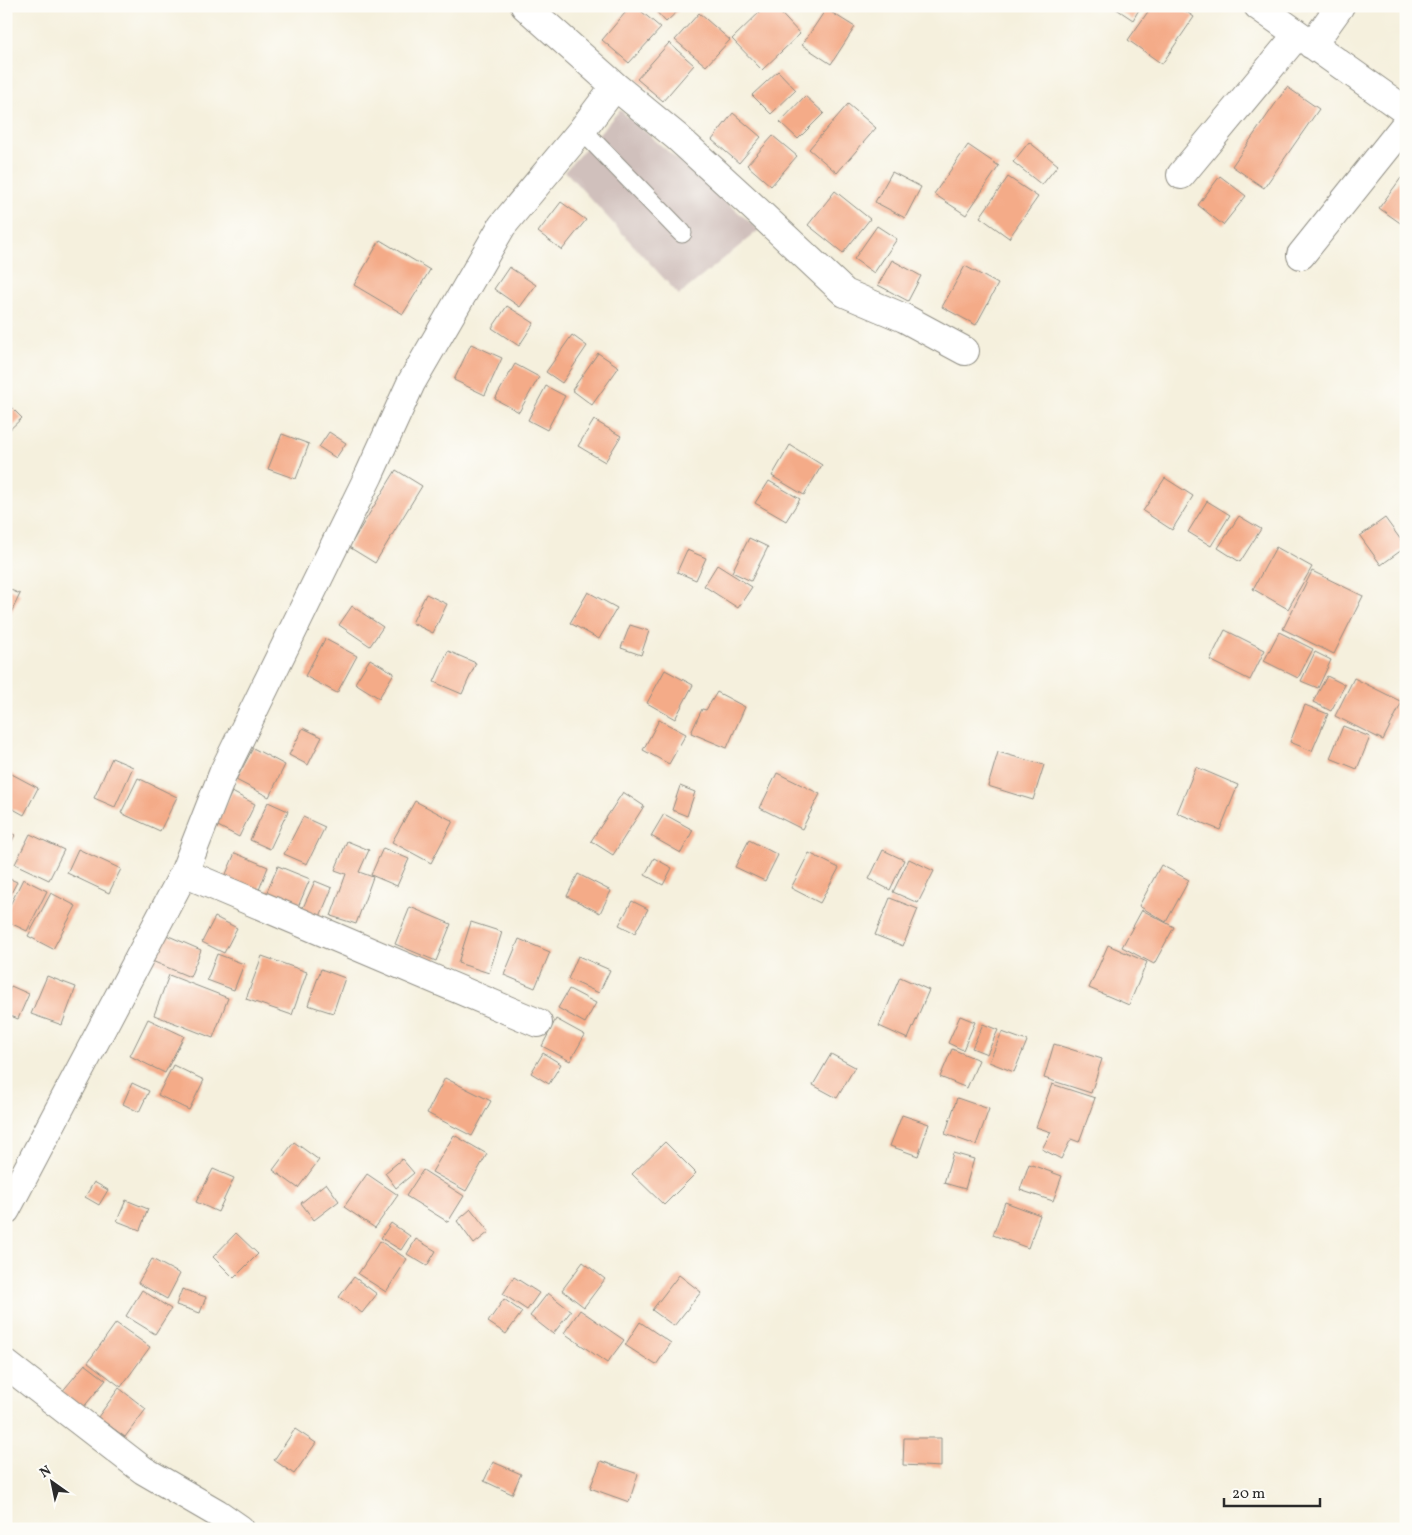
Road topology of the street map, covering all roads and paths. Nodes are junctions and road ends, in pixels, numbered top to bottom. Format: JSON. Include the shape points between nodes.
{"nodes":[{"id":1,"x":525,"y":6,"type":"edge"},
{"id":2,"x":1258,"y":6,"type":"edge"},
{"id":3,"x":1340,"y":6,"type":"edge"},
{"id":4,"x":1304,"y":40,"type":"junction"},
{"id":5,"x":615,"y":86,"type":"junction"},
{"id":6,"x":1406,"y":111,"type":"edge"},
{"id":7,"x":1406,"y":124,"type":"edge"},
{"id":8,"x":582,"y":130,"type":"junction"},
{"id":9,"x":1181,"y":175,"type":"dead end"},
{"id":10,"x":682,"y":233,"type":"dead end"},
{"id":11,"x":1301,"y":255,"type":"dead end"},
{"id":12,"x":965,"y":351,"type":"dead end"},
{"id":13,"x":184,"y":873,"type":"junction"},
{"id":14,"x":538,"y":1023,"type":"dead end"},
{"id":15,"x":6,"y":1210,"type":"edge"},
{"id":16,"x":6,"y":1364,"type":"edge"},
{"id":17,"x":240,"y":1529,"type":"edge"}],
"edges":[{"from":1,"to":5,"type":"street"},
{"from":2,"to":4,"type":"street"},
{"from":3,"to":4,"type":"street"},
{"from":4,"to":6,"type":"street"},
{"from":4,"to":9,"type":"street"},
{"from":5,"to":8,"type":"street"},
{"from":5,"to":12,"type":"street","via":[[691,150],[846,293],[904,318]]},
{"from":7,"to":11,"type":"street"},
{"from":8,"to":10,"type":"lane"},
{"from":8,"to":13,"type":"street","via":[[502,226],[411,383],[370,475],[224,771]]},
{"from":13,"to":14,"type":"street"},
{"from":13,"to":15,"type":"street"},
{"from":16,"to":17,"type":"street","via":[[143,1470]]}]}
